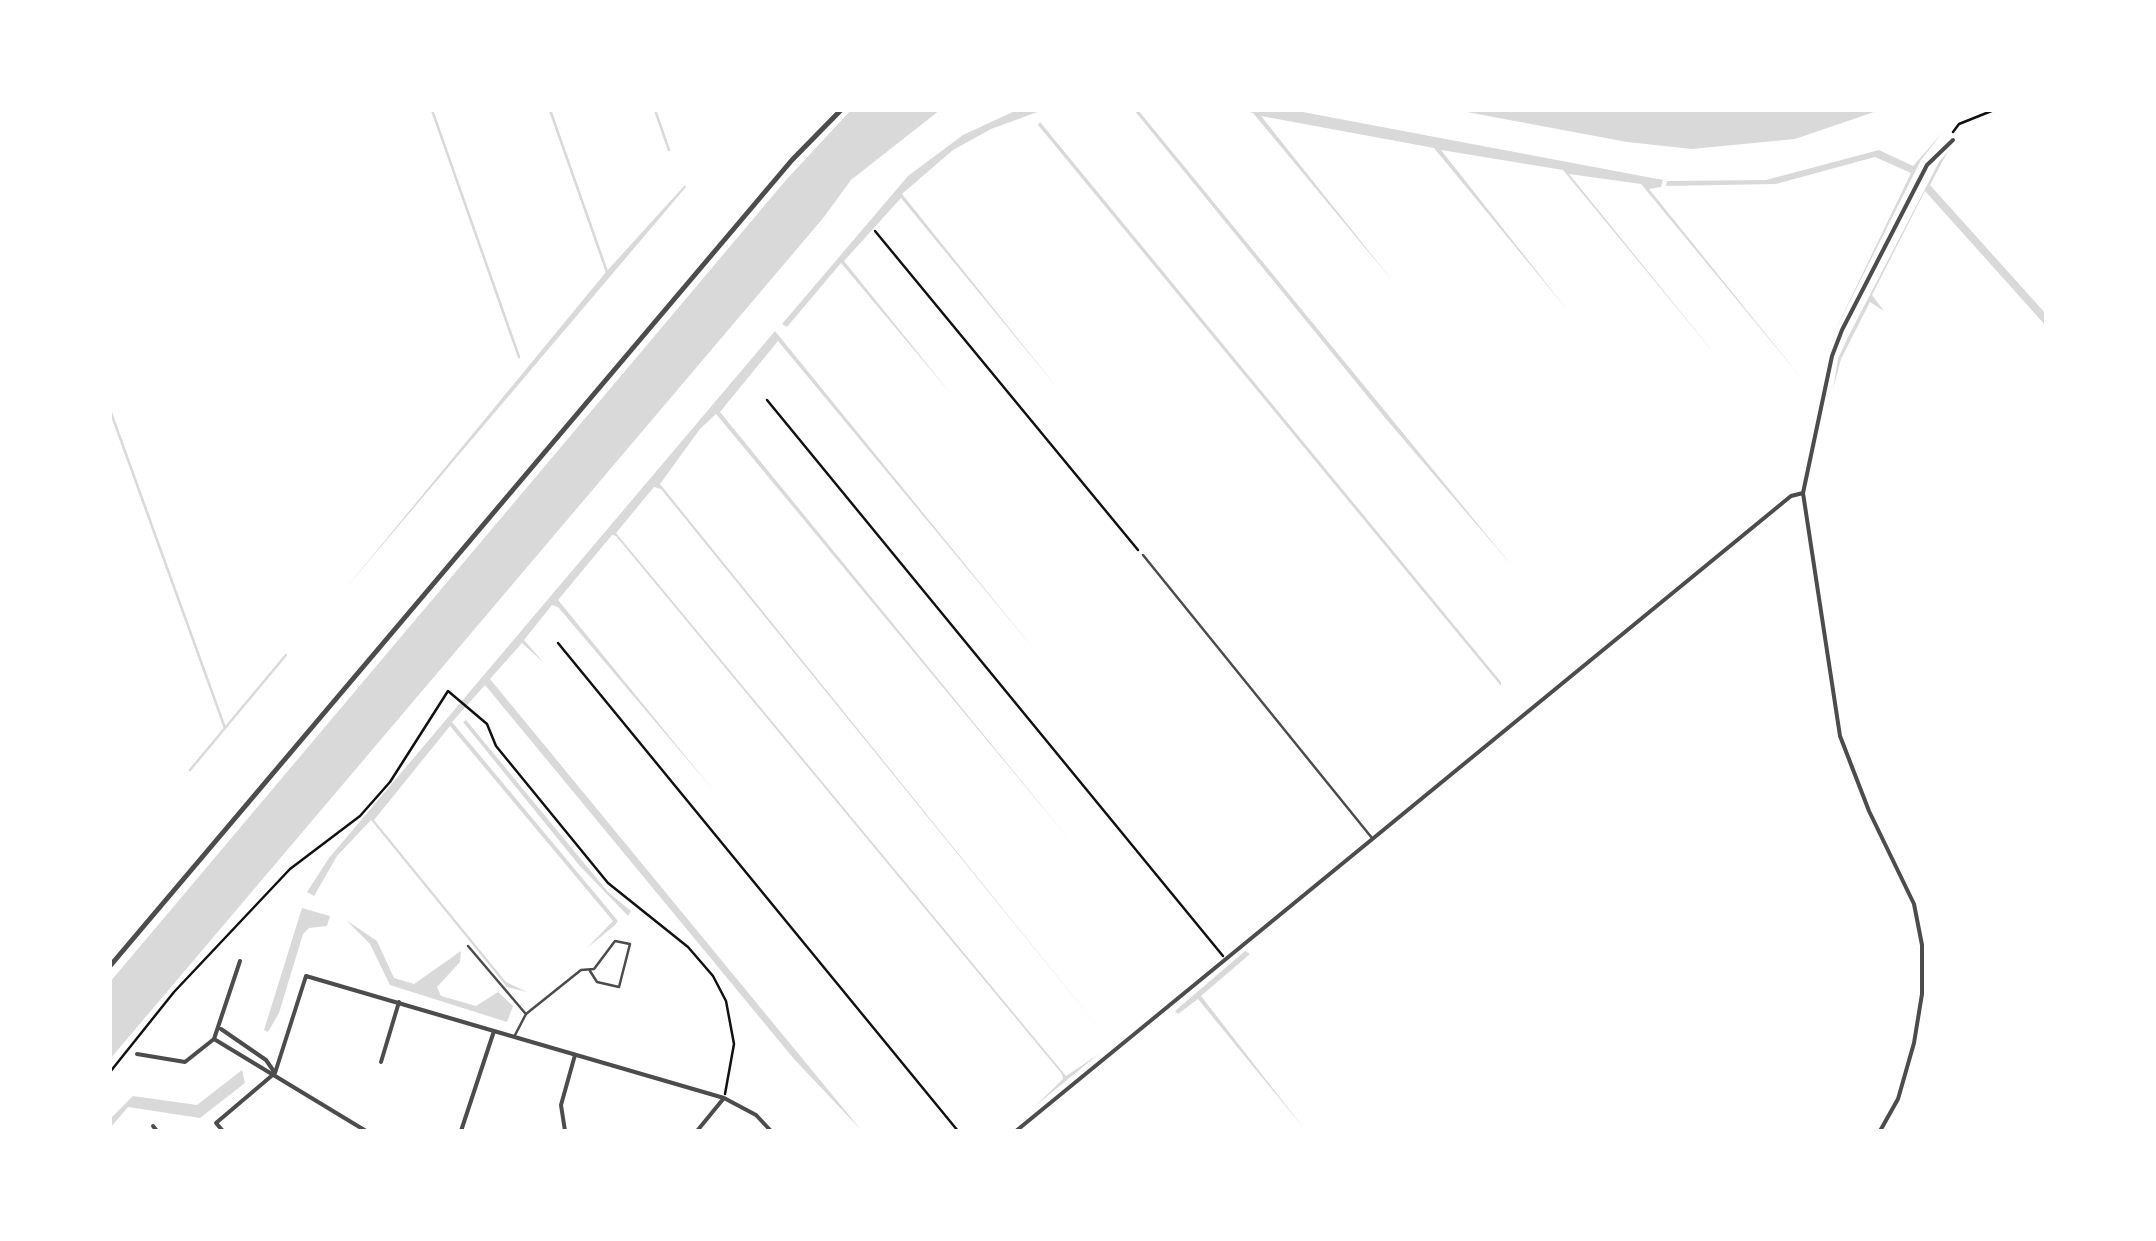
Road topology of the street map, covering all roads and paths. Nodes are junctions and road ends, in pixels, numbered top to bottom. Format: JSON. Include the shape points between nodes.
{"nodes":[{"id":1,"x":841,"y":110,"type":"edge"},
{"id":2,"x":1994,"y":110,"type":"edge"},
{"id":3,"x":1953,"y":140,"type":"joint"},
{"id":4,"x":875,"y":231,"type":"dead end"},
{"id":5,"x":767,"y":400,"type":"dead end"},
{"id":6,"x":1803,"y":493,"type":"junction"},
{"id":7,"x":1142,"y":554,"type":"joint"},
{"id":8,"x":558,"y":643,"type":"dead end"},
{"id":9,"x":1373,"y":839,"type":"junction"},
{"id":10,"x":468,"y":946,"type":"dead end"},
{"id":11,"x":1226,"y":959,"type":"junction"},
{"id":12,"x":240,"y":962,"type":"dead end"},
{"id":13,"x":110,"y":966,"type":"edge"},
{"id":14,"x":590,"y":971,"type":"junction"},
{"id":15,"x":398,"y":1002,"type":"junction"},
{"id":16,"x":526,"y":1014,"type":"junction"},
{"id":17,"x":221,"y":1028,"type":"junction"},
{"id":18,"x":494,"y":1031,"type":"junction"},
{"id":19,"x":514,"y":1037,"type":"junction"},
{"id":20,"x":214,"y":1039,"type":"junction"},
{"id":21,"x":137,"y":1054,"type":"dead end"},
{"id":22,"x":574,"y":1056,"type":"junction"},
{"id":23,"x":381,"y":1062,"type":"dead end"},
{"id":24,"x":110,"y":1072,"type":"edge"},
{"id":25,"x":275,"y":1073,"type":"junction"},
{"id":26,"x":728,"y":1084,"type":"dead end"},
{"id":27,"x":724,"y":1098,"type":"junction"},
{"id":28,"x":222,"y":1131,"type":"edge"},
{"id":29,"x":366,"y":1131,"type":"edge"},
{"id":30,"x":461,"y":1131,"type":"edge"},
{"id":31,"x":565,"y":1131,"type":"edge"},
{"id":32,"x":697,"y":1131,"type":"edge"},
{"id":33,"x":771,"y":1131,"type":"edge"},
{"id":34,"x":958,"y":1131,"type":"edge"},
{"id":35,"x":1016,"y":1131,"type":"edge"},
{"id":36,"x":1880,"y":1131,"type":"edge"}],
"edges":[{"from":1,"to":13,"type":"street"},
{"from":2,"to":3,"type":"path","via":[[1958,124]]},
{"from":3,"to":6,"type":"street","via":[[1927,165],[1842,330]]},
{"from":4,"to":7,"type":"path"},
{"from":5,"to":11,"type":"path"},
{"from":6,"to":9,"type":"street","via":[[1791,496]]},
{"from":6,"to":36,"type":"street","via":[[1840,736],[1914,904],[1922,944],[1914,1043],[1898,1099]]},
{"from":7,"to":9,"type":"lane"},
{"from":8,"to":34,"type":"path"},
{"from":9,"to":11,"type":"street"},
{"from":10,"to":16,"type":"lane"},
{"from":11,"to":35,"type":"street"},
{"from":12,"to":17,"type":"street"},
{"from":14,"to":14,"type":"lane","via":[[598,982],[619,987],[630,944],[616,941]]},
{"from":14,"to":16,"type":"lane","via":[[582,970]]},
{"from":15,"to":18,"type":"street"},
{"from":15,"to":23,"type":"street"},
{"from":15,"to":25,"type":"street","via":[[306,976]]},
{"from":16,"to":19,"type":"lane"},
{"from":17,"to":20,"type":"street"},
{"from":17,"to":25,"type":"street"},
{"from":18,"to":19,"type":"street"},
{"from":18,"to":30,"type":"street"},
{"from":19,"to":22,"type":"street"},
{"from":20,"to":21,"type":"street","via":[[185,1062]]},
{"from":20,"to":25,"type":"street"},
{"from":22,"to":27,"type":"street"},
{"from":22,"to":31,"type":"street","via":[[561,1105]]},
{"from":24,"to":26,"type":"path","via":[[174,992],[290,869],[360,816],[448,691],[487,724],[496,746],[608,883],[688,947],[713,976],[732,1025]]},
{"from":25,"to":28,"type":"street","via":[[216,1123]]},
{"from":25,"to":29,"type":"street"},
{"from":27,"to":32,"type":"street"},
{"from":27,"to":33,"type":"street"}]}
